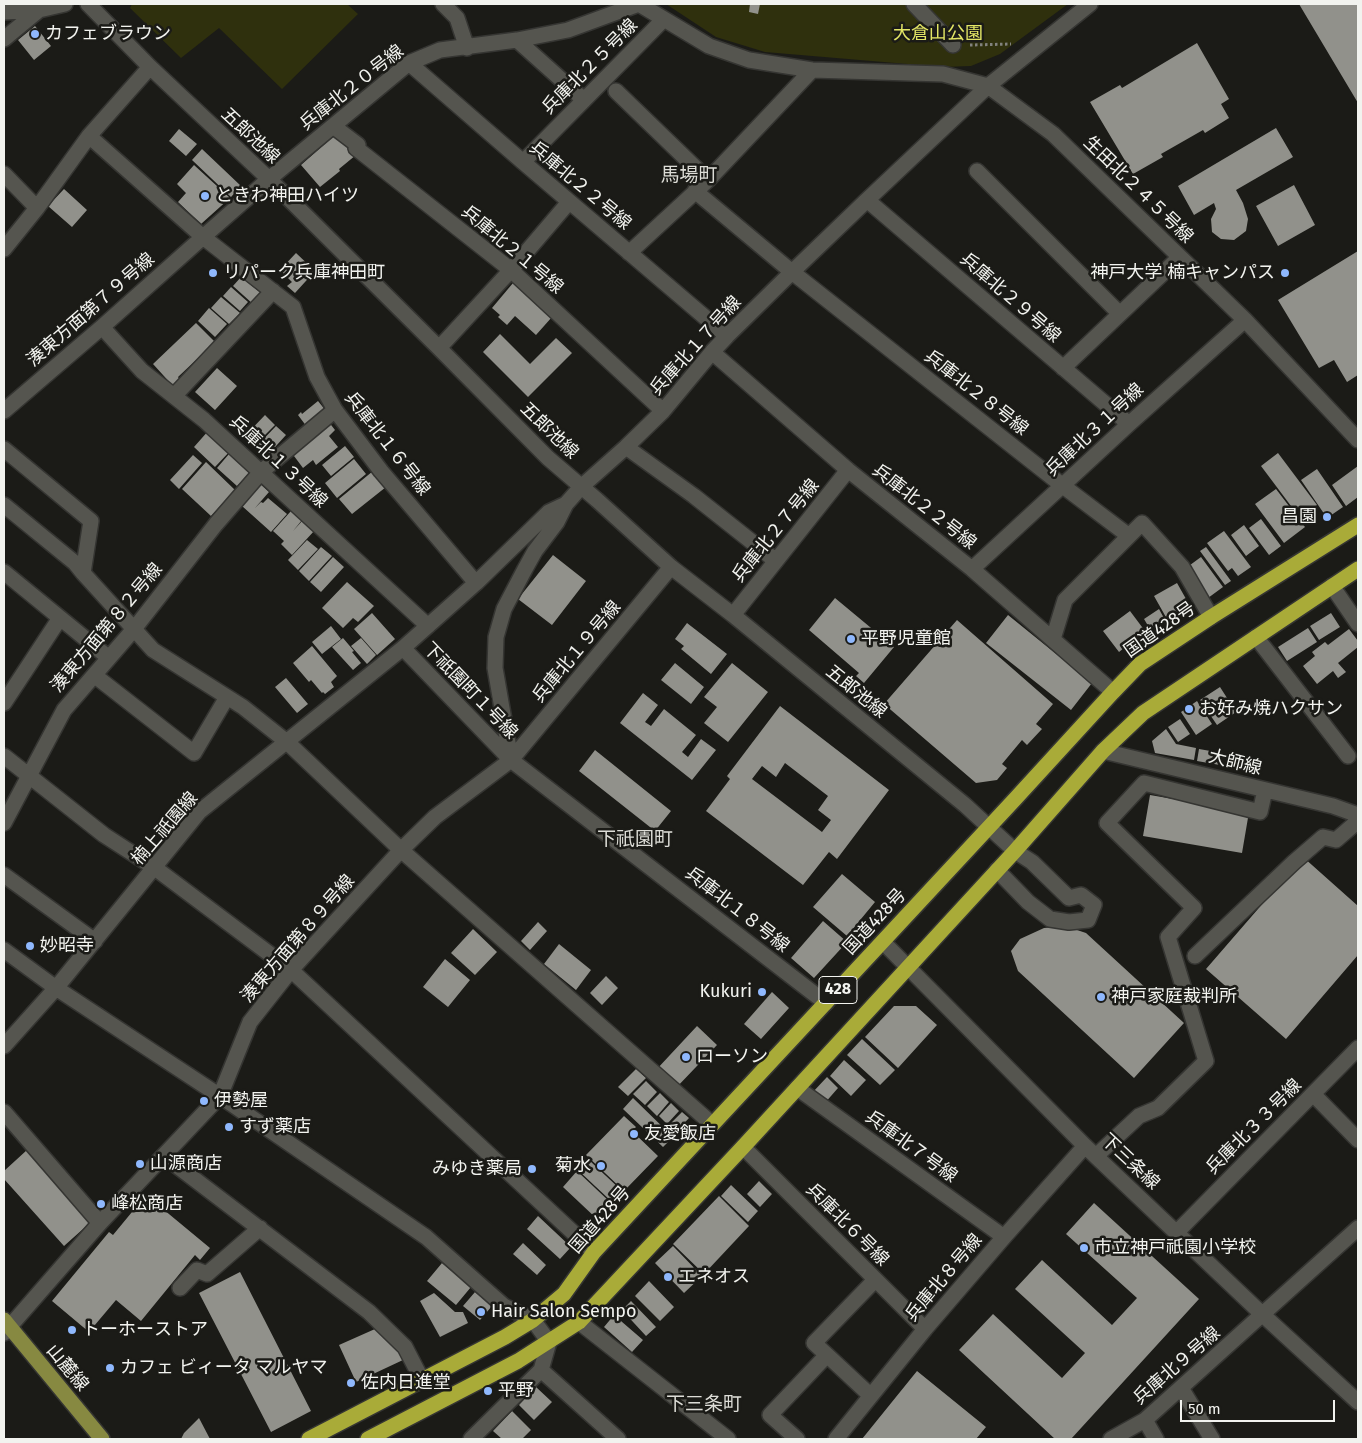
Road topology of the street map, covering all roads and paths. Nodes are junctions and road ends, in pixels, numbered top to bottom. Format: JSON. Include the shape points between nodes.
{"nodes":[{"id":1,"x":65,"y":4,"type":"edge"},
{"id":2,"x":88,"y":4,"type":"edge"},
{"id":3,"x":444,"y":4,"type":"edge"},
{"id":4,"x":639,"y":4,"type":"edge"},
{"id":5,"x":914,"y":4,"type":"edge"},
{"id":6,"x":1090,"y":4,"type":"edge"},
{"id":7,"x":39,"y":10,"type":"junction"},
{"id":8,"x":4,"y":12,"type":"edge"},
{"id":9,"x":663,"y":20,"type":"junction"},
{"id":10,"x":4,"y":39,"type":"edge"},
{"id":11,"x":517,"y":40,"type":"junction"},
{"id":12,"x":1039,"y":44,"type":"junction"},
{"id":13,"x":953,"y":45,"type":"joint"},
{"id":14,"x":467,"y":48,"type":"junction"},
{"id":15,"x":409,"y":63,"type":"junction"},
{"id":16,"x":150,"y":68,"type":"junction"},
{"id":17,"x":812,"y":70,"type":"junction"},
{"id":18,"x":988,"y":86,"type":"junction"},
{"id":19,"x":616,"y":91,"type":"dead end"},
{"id":20,"x":584,"y":100,"type":"junction"},
{"id":21,"x":333,"y":126,"type":"junction"},
{"id":22,"x":89,"y":136,"type":"junction"},
{"id":23,"x":523,"y":162,"type":"junction"},
{"id":24,"x":977,"y":171,"type":"dead end"},
{"id":25,"x":4,"y":174,"type":"edge"},
{"id":26,"x":269,"y":179,"type":"junction"},
{"id":27,"x":708,"y":180,"type":"junction"},
{"id":28,"x":695,"y":191,"type":"junction"},
{"id":29,"x":867,"y":200,"type":"junction"},
{"id":30,"x":569,"y":202,"type":"junction"},
{"id":31,"x":37,"y":208,"type":"junction"},
{"id":32,"x":203,"y":237,"type":"junction"},
{"id":33,"x":4,"y":249,"type":"edge"},
{"id":34,"x":629,"y":253,"type":"junction"},
{"id":35,"x":1180,"y":257,"type":"junction"},
{"id":36,"x":512,"y":270,"type":"junction"},
{"id":37,"x":792,"y":272,"type":"junction"},
{"id":38,"x":273,"y":291,"type":"junction"},
{"id":39,"x":1120,"y":314,"type":"junction"},
{"id":40,"x":1245,"y":320,"type":"junction"},
{"id":41,"x":102,"y":327,"type":"junction"},
{"id":42,"x":727,"y":336,"type":"junction"},
{"id":43,"x":439,"y":348,"type":"junction"},
{"id":44,"x":712,"y":352,"type":"junction"},
{"id":45,"x":1063,"y":368,"type":"junction"},
{"id":46,"x":174,"y":396,"type":"junction"},
{"id":47,"x":335,"y":410,"type":"junction"},
{"id":48,"x":4,"y":411,"type":"edge"},
{"id":49,"x":663,"y":411,"type":"junction"},
{"id":50,"x":1129,"y":424,"type":"junction"},
{"id":51,"x":1358,"y":440,"type":"edge"},
{"id":52,"x":626,"y":447,"type":"junction"},
{"id":53,"x":4,"y":449,"type":"edge"},
{"id":54,"x":848,"y":470,"type":"junction"},
{"id":55,"x":261,"y":472,"type":"junction"},
{"id":56,"x":1063,"y":486,"type":"junction"},
{"id":57,"x":581,"y":487,"type":"junction"},
{"id":58,"x":566,"y":504,"type":"junction"},
{"id":59,"x":4,"y":505,"type":"edge"},
{"id":60,"x":1358,"y":525,"type":"edge"},
{"id":61,"x":1129,"y":536,"type":"junction"},
{"id":62,"x":776,"y":561,"type":"junction"},
{"id":63,"x":671,"y":567,"type":"junction"},
{"id":64,"x":972,"y":569,"type":"junction"},
{"id":65,"x":1358,"y":569,"type":"edge"},
{"id":66,"x":4,"y":572,"type":"edge"},
{"id":67,"x":84,"y":572,"type":"junction"},
{"id":68,"x":476,"y":583,"type":"junction"},
{"id":69,"x":1332,"y":586,"type":"junction"},
{"id":70,"x":733,"y":615,"type":"junction"},
{"id":71,"x":1211,"y":617,"type":"junction"},
{"id":72,"x":60,"y":618,"type":"junction"},
{"id":73,"x":1358,"y":624,"type":"edge"},
{"id":74,"x":428,"y":626,"type":"junction"},
{"id":75,"x":134,"y":629,"type":"junction"},
{"id":76,"x":1256,"y":637,"type":"junction"},
{"id":77,"x":1053,"y":639,"type":"junction"},
{"id":78,"x":403,"y":648,"type":"junction"},
{"id":79,"x":109,"y":658,"type":"junction"},
{"id":80,"x":94,"y":675,"type":"junction"},
{"id":81,"x":1113,"y":692,"type":"junction"},
{"id":82,"x":227,"y":697,"type":"junction"},
{"id":83,"x":4,"y":703,"type":"edge"},
{"id":84,"x":287,"y":742,"type":"junction"},
{"id":85,"x":1103,"y":750,"type":"junction"},
{"id":86,"x":4,"y":756,"type":"edge"},
{"id":87,"x":1348,"y":756,"type":"dead end"},
{"id":88,"x":511,"y":760,"type":"junction"},
{"id":89,"x":29,"y":776,"type":"junction"},
{"id":90,"x":1265,"y":790,"type":"junction"},
{"id":91,"x":1358,"y":816,"type":"edge"},
{"id":92,"x":1358,"y":821,"type":"edge"},
{"id":93,"x":4,"y":823,"type":"edge"},
{"id":94,"x":989,"y":827,"type":"junction"},
{"id":95,"x":401,"y":850,"type":"junction"},
{"id":96,"x":1015,"y":851,"type":"junction"},
{"id":97,"x":155,"y":868,"type":"junction"},
{"id":98,"x":997,"y":870,"type":"junction"},
{"id":99,"x":4,"y":875,"type":"edge"},
{"id":100,"x":94,"y":942,"type":"junction"},
{"id":101,"x":883,"y":942,"type":"junction"},
{"id":102,"x":4,"y":950,"type":"edge"},
{"id":103,"x":1195,"y":956,"type":"dead end"},
{"id":104,"x":908,"y":967,"type":"junction"},
{"id":105,"x":291,"y":970,"type":"junction"},
{"id":106,"x":56,"y":988,"type":"junction"},
{"id":107,"x":826,"y":1003,"type":"junction"},
{"id":108,"x":4,"y":1046,"type":"edge"},
{"id":109,"x":1358,"y":1048,"type":"edge"},
{"id":110,"x":797,"y":1088,"type":"junction"},
{"id":111,"x":1313,"y":1094,"type":"junction"},
{"id":112,"x":220,"y":1096,"type":"junction"},
{"id":113,"x":4,"y":1112,"type":"edge"},
{"id":114,"x":712,"y":1124,"type":"junction"},
{"id":115,"x":1358,"y":1140,"type":"edge"},
{"id":116,"x":743,"y":1147,"type":"junction"},
{"id":117,"x":1091,"y":1151,"type":"junction"},
{"id":118,"x":164,"y":1156,"type":"junction"},
{"id":119,"x":100,"y":1223,"type":"junction"},
{"id":120,"x":260,"y":1228,"type":"junction"},
{"id":121,"x":1358,"y":1228,"type":"edge"},
{"id":122,"x":1177,"y":1232,"type":"junction"},
{"id":123,"x":1004,"y":1237,"type":"junction"},
{"id":124,"x":594,"y":1252,"type":"junction"},
{"id":125,"x":875,"y":1280,"type":"junction"},
{"id":126,"x":180,"y":1288,"type":"dead end"},
{"id":127,"x":1263,"y":1314,"type":"junction"},
{"id":128,"x":533,"y":1320,"type":"junction"},
{"id":129,"x":579,"y":1322,"type":"junction"},
{"id":130,"x":5,"y":1327,"type":"edge"},
{"id":131,"x":925,"y":1329,"type":"junction"},
{"id":132,"x":549,"y":1342,"type":"junction"},
{"id":133,"x":827,"y":1355,"type":"junction"},
{"id":134,"x":541,"y":1370,"type":"junction"},
{"id":135,"x":422,"y":1380,"type":"junction"},
{"id":136,"x":1181,"y":1388,"type":"junction"},
{"id":137,"x":871,"y":1396,"type":"junction"},
{"id":138,"x":1358,"y":1402,"type":"edge"},
{"id":139,"x":1145,"y":1420,"type":"junction"},
{"id":140,"x":482,"y":1436,"type":"edge"},
{"id":141,"x":102,"y":1439,"type":"edge"},
{"id":142,"x":309,"y":1439,"type":"edge"},
{"id":143,"x":368,"y":1439,"type":"edge"},
{"id":144,"x":618,"y":1439,"type":"edge"},
{"id":145,"x":728,"y":1439,"type":"edge"},
{"id":146,"x":797,"y":1439,"type":"edge"},
{"id":147,"x":836,"y":1439,"type":"edge"},
{"id":148,"x":1112,"y":1439,"type":"edge"},
{"id":149,"x":1156,"y":1439,"type":"edge"},
{"id":150,"x":1212,"y":1439,"type":"edge"}],
"edges":[{"from":1,"to":7,"type":"street"},
{"from":2,"to":16,"type":"street","name":"五郎池線"},
{"from":3,"to":14,"type":"street","via":[[457,18]]},
{"from":4,"to":9,"type":"street"},
{"from":4,"to":11,"type":"street","name":"兵庫北２０号線","via":[[568,30]]},
{"from":5,"to":13,"type":"street"},
{"from":6,"to":12,"type":"street","name":"兵庫北１７号線"},
{"from":7,"to":8,"type":"street"},
{"from":7,"to":10,"type":"street"},
{"from":9,"to":17,"type":"street","via":[[709,46],[749,60]]},
{"from":9,"to":20,"type":"street","name":"兵庫北２５号線"},
{"from":11,"to":14,"type":"street","name":"兵庫北２０号線"},
{"from":11,"to":20,"type":"street"},
{"from":12,"to":13,"type":"path"},
{"from":12,"to":18,"type":"street","name":"兵庫北１７号線"},
{"from":14,"to":15,"type":"street","name":"兵庫北２０号線","via":[[440,50]]},
{"from":15,"to":21,"type":"street","name":"兵庫北２０号線"},
{"from":15,"to":23,"type":"street","name":"兵庫北２２号線"},
{"from":16,"to":22,"type":"street"},
{"from":16,"to":26,"type":"street","name":"五郎池線"},
{"from":17,"to":18,"type":"street","via":[[943,74]]},
{"from":17,"to":27,"type":"street"},
{"from":18,"to":29,"type":"street","name":"兵庫北１７号線"},
{"from":18,"to":35,"type":"street","name":"生田北２４５号線","via":[[1053,134]]},
{"from":19,"to":27,"type":"street"},
{"from":20,"to":23,"type":"street","name":"兵庫北２５号線"},
{"from":21,"to":26,"type":"street","name":"兵庫北２０号線"},
{"from":21,"to":36,"type":"street","name":"兵庫北２１号線","via":[[358,146],[356,148]]},
{"from":22,"to":31,"type":"street"},
{"from":22,"to":32,"type":"street","name":"兵庫北１６号線"},
{"from":23,"to":30,"type":"street","name":"兵庫北２２号線"},
{"from":24,"to":39,"type":"street"},
{"from":25,"to":31,"type":"street"},
{"from":26,"to":32,"type":"street","name":"兵庫北２０号線"},
{"from":26,"to":43,"type":"street","name":"五郎池線"},
{"from":27,"to":28,"type":"street"},
{"from":28,"to":34,"type":"street"},
{"from":28,"to":37,"type":"street","name":"兵庫北２８号線"},
{"from":29,"to":37,"type":"street","name":"兵庫北１７号線"},
{"from":29,"to":45,"type":"street","name":"兵庫北２９号線"},
{"from":30,"to":34,"type":"street","name":"兵庫北２２号線"},
{"from":30,"to":36,"type":"street"},
{"from":31,"to":33,"type":"street"},
{"from":32,"to":38,"type":"street","name":"兵庫北１６号線"},
{"from":32,"to":41,"type":"street","name":"湊東方面第７９号線"},
{"from":34,"to":42,"type":"street","name":"兵庫北２２号線"},
{"from":35,"to":39,"type":"street"},
{"from":35,"to":40,"type":"street","name":"生田北２４５号線"},
{"from":36,"to":43,"type":"street"},
{"from":36,"to":49,"type":"street","name":"兵庫北２１号線"},
{"from":37,"to":42,"type":"street","name":"兵庫北１７号線"},
{"from":37,"to":56,"type":"street","name":"兵庫北２８号線"},
{"from":38,"to":46,"type":"street"},
{"from":38,"to":47,"type":"street","name":"兵庫北１６号線","via":[[293,307],[317,377]]},
{"from":39,"to":45,"type":"street"},
{"from":40,"to":50,"type":"street","name":"兵庫北３１号線"},
{"from":40,"to":51,"type":"street","name":"生田北２４５号線"},
{"from":41,"to":46,"type":"street","name":"兵庫北１３号線","via":[[142,371]]},
{"from":41,"to":48,"type":"street","name":"湊東方面第７９号線"},
{"from":42,"to":44,"type":"street","name":"兵庫北１７号線"},
{"from":43,"to":57,"type":"street","name":"五郎池線"},
{"from":44,"to":49,"type":"street","name":"兵庫北１７号線"},
{"from":44,"to":54,"type":"street","name":"兵庫北２２号線"},
{"from":45,"to":50,"type":"street","name":"兵庫北２９号線"},
{"from":46,"to":55,"type":"street","name":"兵庫北１３号線"},
{"from":47,"to":55,"type":"street","name":"湊東方面第８２号線"},
{"from":47,"to":68,"type":"street","name":"兵庫北１６号線","via":[[381,471]]},
{"from":49,"to":52,"type":"street","name":"兵庫北１７号線"},
{"from":50,"to":56,"type":"street","name":"兵庫北３１号線"},
{"from":52,"to":57,"type":"street","name":"兵庫北１７号線"},
{"from":52,"to":62,"type":"street"},
{"from":53,"to":67,"type":"street","via":[[91,521]]},
{"from":54,"to":62,"type":"street","name":"兵庫北２７号線"},
{"from":54,"to":64,"type":"street","name":"兵庫北２２号線"},
{"from":55,"to":74,"type":"street","name":"兵庫北１３号線"},
{"from":55,"to":75,"type":"street","name":"湊東方面第８２号線"},
{"from":56,"to":61,"type":"street","name":"兵庫北２８号線"},
{"from":56,"to":64,"type":"street","name":"兵庫北３１号線"},
{"from":57,"to":58,"type":"street","name":"兵庫北１７号線"},
{"from":57,"to":63,"type":"street","name":"五郎池線"},
{"from":58,"to":68,"type":"street","name":"兵庫北１７号線","via":[[549,512]]},
{"from":58,"to":88,"type":"street","via":[[527,564],[504,609],[496,637],[495,668]]},
{"from":59,"to":67,"type":"street"},
{"from":60,"to":71,"type":"highway","name":"国道428号","number":"428"},
{"from":61,"to":71,"type":"street","via":[[1142,523],[1182,568]]},
{"from":61,"to":77,"type":"street","via":[[1065,600]]},
{"from":62,"to":70,"type":"street","name":"兵庫北２７号線"},
{"from":63,"to":70,"type":"street","name":"五郎池線"},
{"from":63,"to":88,"type":"street","name":"兵庫北１９号線"},
{"from":64,"to":77,"type":"street","name":"兵庫北２２号線"},
{"from":65,"to":69,"type":"highway","number":"428"},
{"from":66,"to":72,"type":"street"},
{"from":67,"to":75,"type":"street"},
{"from":68,"to":74,"type":"street","name":"兵庫北１７号線"},
{"from":69,"to":73,"type":"street"},
{"from":69,"to":76,"type":"highway","number":"428"},
{"from":70,"to":94,"type":"street","name":"五郎池線"},
{"from":71,"to":81,"type":"highway","name":"国道428号","number":"428","via":[[1140,664]]},
{"from":72,"to":79,"type":"street"},
{"from":72,"to":83,"type":"street"},
{"from":74,"to":78,"type":"street","name":"楠上祇園線"},
{"from":75,"to":79,"type":"street","name":"湊東方面第８２号線"},
{"from":75,"to":82,"type":"street","via":[[153,650]]},
{"from":76,"to":85,"type":"highway","number":"428","via":[[1144,713]]},
{"from":76,"to":87,"type":"street"},
{"from":77,"to":81,"type":"street","name":"兵庫北２２号線"},
{"from":78,"to":84,"type":"street","name":"楠上祇園線"},
{"from":78,"to":88,"type":"street","name":"下祇園町１号線"},
{"from":79,"to":80,"type":"street","name":"湊東方面第８２号線"},
{"from":80,"to":82,"type":"street","via":[[194,753]]},
{"from":80,"to":89,"type":"street","name":"湊東方面第８２号線","via":[[64,710]]},
{"from":81,"to":94,"type":"highway","name":"国道428号","number":"428"},
{"from":82,"to":84,"type":"street"},
{"from":84,"to":95,"type":"street"},
{"from":84,"to":97,"type":"street","name":"楠上祇園線","via":[[199,812]]},
{"from":85,"to":90,"type":"street","name":"大師線"},
{"from":85,"to":96,"type":"highway","number":"428"},
{"from":86,"to":89,"type":"street"},
{"from":88,"to":95,"type":"street","name":"湊東方面第８９号線","via":[[435,817]]},
{"from":88,"to":107,"type":"street","name":"兵庫北１８号線"},
{"from":89,"to":93,"type":"street","name":"湊東方面第８２号線"},
{"from":89,"to":97,"type":"street","via":[[104,834]]},
{"from":90,"to":91,"type":"street","name":"大師線","via":[[1333,806]]},
{"from":90,"to":117,"type":"street","name":"兵庫北８号線","via":[[1260,812],[1144,783],[1107,823],[1194,908],[1168,937],[1206,1061],[1158,1108],[1139,1116]]},
{"from":92,"to":103,"type":"street","via":[[1336,840],[1323,837]]},
{"from":94,"to":96,"type":"street","name":"五郎池線"},
{"from":94,"to":101,"type":"highway","name":"国道428号","number":"428"},
{"from":95,"to":105,"type":"street","name":"湊東方面第８９号線"},
{"from":95,"to":114,"type":"street"},
{"from":96,"to":98,"type":"highway","number":"428"},
{"from":96,"to":98,"type":"street","name":"五郎池線","via":[[1032,862],[1070,898],[1081,895],[1094,905],[1088,920],[1050,919]]},
{"from":97,"to":100,"type":"street","name":"楠上祇園線"},
{"from":97,"to":105,"type":"street"},
{"from":98,"to":104,"type":"highway","number":"428"},
{"from":99,"to":100,"type":"street"},
{"from":100,"to":106,"type":"street","name":"楠上祇園線"},
{"from":101,"to":104,"type":"street","name":"下三条線"},
{"from":101,"to":107,"type":"highway","name":"国道428号","number":"428"},
{"from":102,"to":106,"type":"street"},
{"from":104,"to":110,"type":"highway","number":"428"},
{"from":104,"to":117,"type":"street","name":"下三条線"},
{"from":105,"to":112,"type":"street","name":"湊東方面第８９号線","via":[[250,1022]]},
{"from":105,"to":124,"type":"street"},
{"from":106,"to":108,"type":"street","name":"楠上祇園線"},
{"from":106,"to":112,"type":"street"},
{"from":107,"to":114,"type":"highway","name":"国道428号","number":"428"},
{"from":109,"to":111,"type":"street","name":"兵庫北３３号線"},
{"from":110,"to":116,"type":"highway","number":"428"},
{"from":110,"to":123,"type":"street","name":"兵庫北７号線"},
{"from":111,"to":115,"type":"street"},
{"from":111,"to":122,"type":"street","name":"兵庫北３３号線"},
{"from":112,"to":118,"type":"street","name":"湊東方面第８９号線"},
{"from":112,"to":128,"type":"street","via":[[426,1237],[504,1306]]},
{"from":113,"to":119,"type":"street"},
{"from":114,"to":124,"type":"highway","name":"国道428号","number":"428"},
{"from":116,"to":125,"type":"street","name":"兵庫北６号線"},
{"from":116,"to":129,"type":"highway","number":"428"},
{"from":117,"to":122,"type":"street","name":"下三条線"},
{"from":117,"to":123,"type":"street","name":"兵庫北８号線"},
{"from":118,"to":119,"type":"street","name":"湊東方面第８９号線"},
{"from":118,"to":120,"type":"street"},
{"from":119,"to":130,"type":"street","name":"湊東方面第８９号線"},
{"from":120,"to":126,"type":"street","via":[[207,1274],[197,1270]]},
{"from":120,"to":135,"type":"street","via":[[370,1312],[405,1347]]},
{"from":121,"to":127,"type":"street","name":"兵庫北９号線"},
{"from":122,"to":127,"type":"street","name":"下三条線"},
{"from":123,"to":131,"type":"street","name":"兵庫北８号線"},
{"from":124,"to":128,"type":"highway","name":"国道428号","number":"428","via":[[564,1294]]},
{"from":125,"to":131,"type":"street","name":"兵庫北６号線"},
{"from":125,"to":133,"type":"street","via":[[814,1343]]},
{"from":127,"to":136,"type":"street","name":"兵庫北９号線"},
{"from":127,"to":138,"type":"street","name":"下三条線"},
{"from":128,"to":132,"type":"street"},
{"from":128,"to":135,"type":"highway","name":"国道428号","number":"428"},
{"from":129,"to":132,"type":"highway","number":"428"},
{"from":129,"to":145,"type":"street"},
{"from":130,"to":141,"type":"main road","name":"山麓線"},
{"from":131,"to":137,"type":"street","name":"兵庫北８号線"},
{"from":132,"to":134,"type":"street"},
{"from":132,"to":143,"type":"highway","number":"428"},
{"from":133,"to":137,"type":"street"},
{"from":133,"to":146,"type":"street","via":[[770,1414]]},
{"from":134,"to":140,"type":"street"},
{"from":134,"to":144,"type":"street"},
{"from":135,"to":142,"type":"highway","name":"国道428号","number":"428"},
{"from":136,"to":139,"type":"street","name":"兵庫北９号線"},
{"from":136,"to":150,"type":"street"},
{"from":137,"to":147,"type":"street","name":"兵庫北８号線"},
{"from":139,"to":148,"type":"street","name":"兵庫北９号線"},
{"from":139,"to":149,"type":"street"}]}
